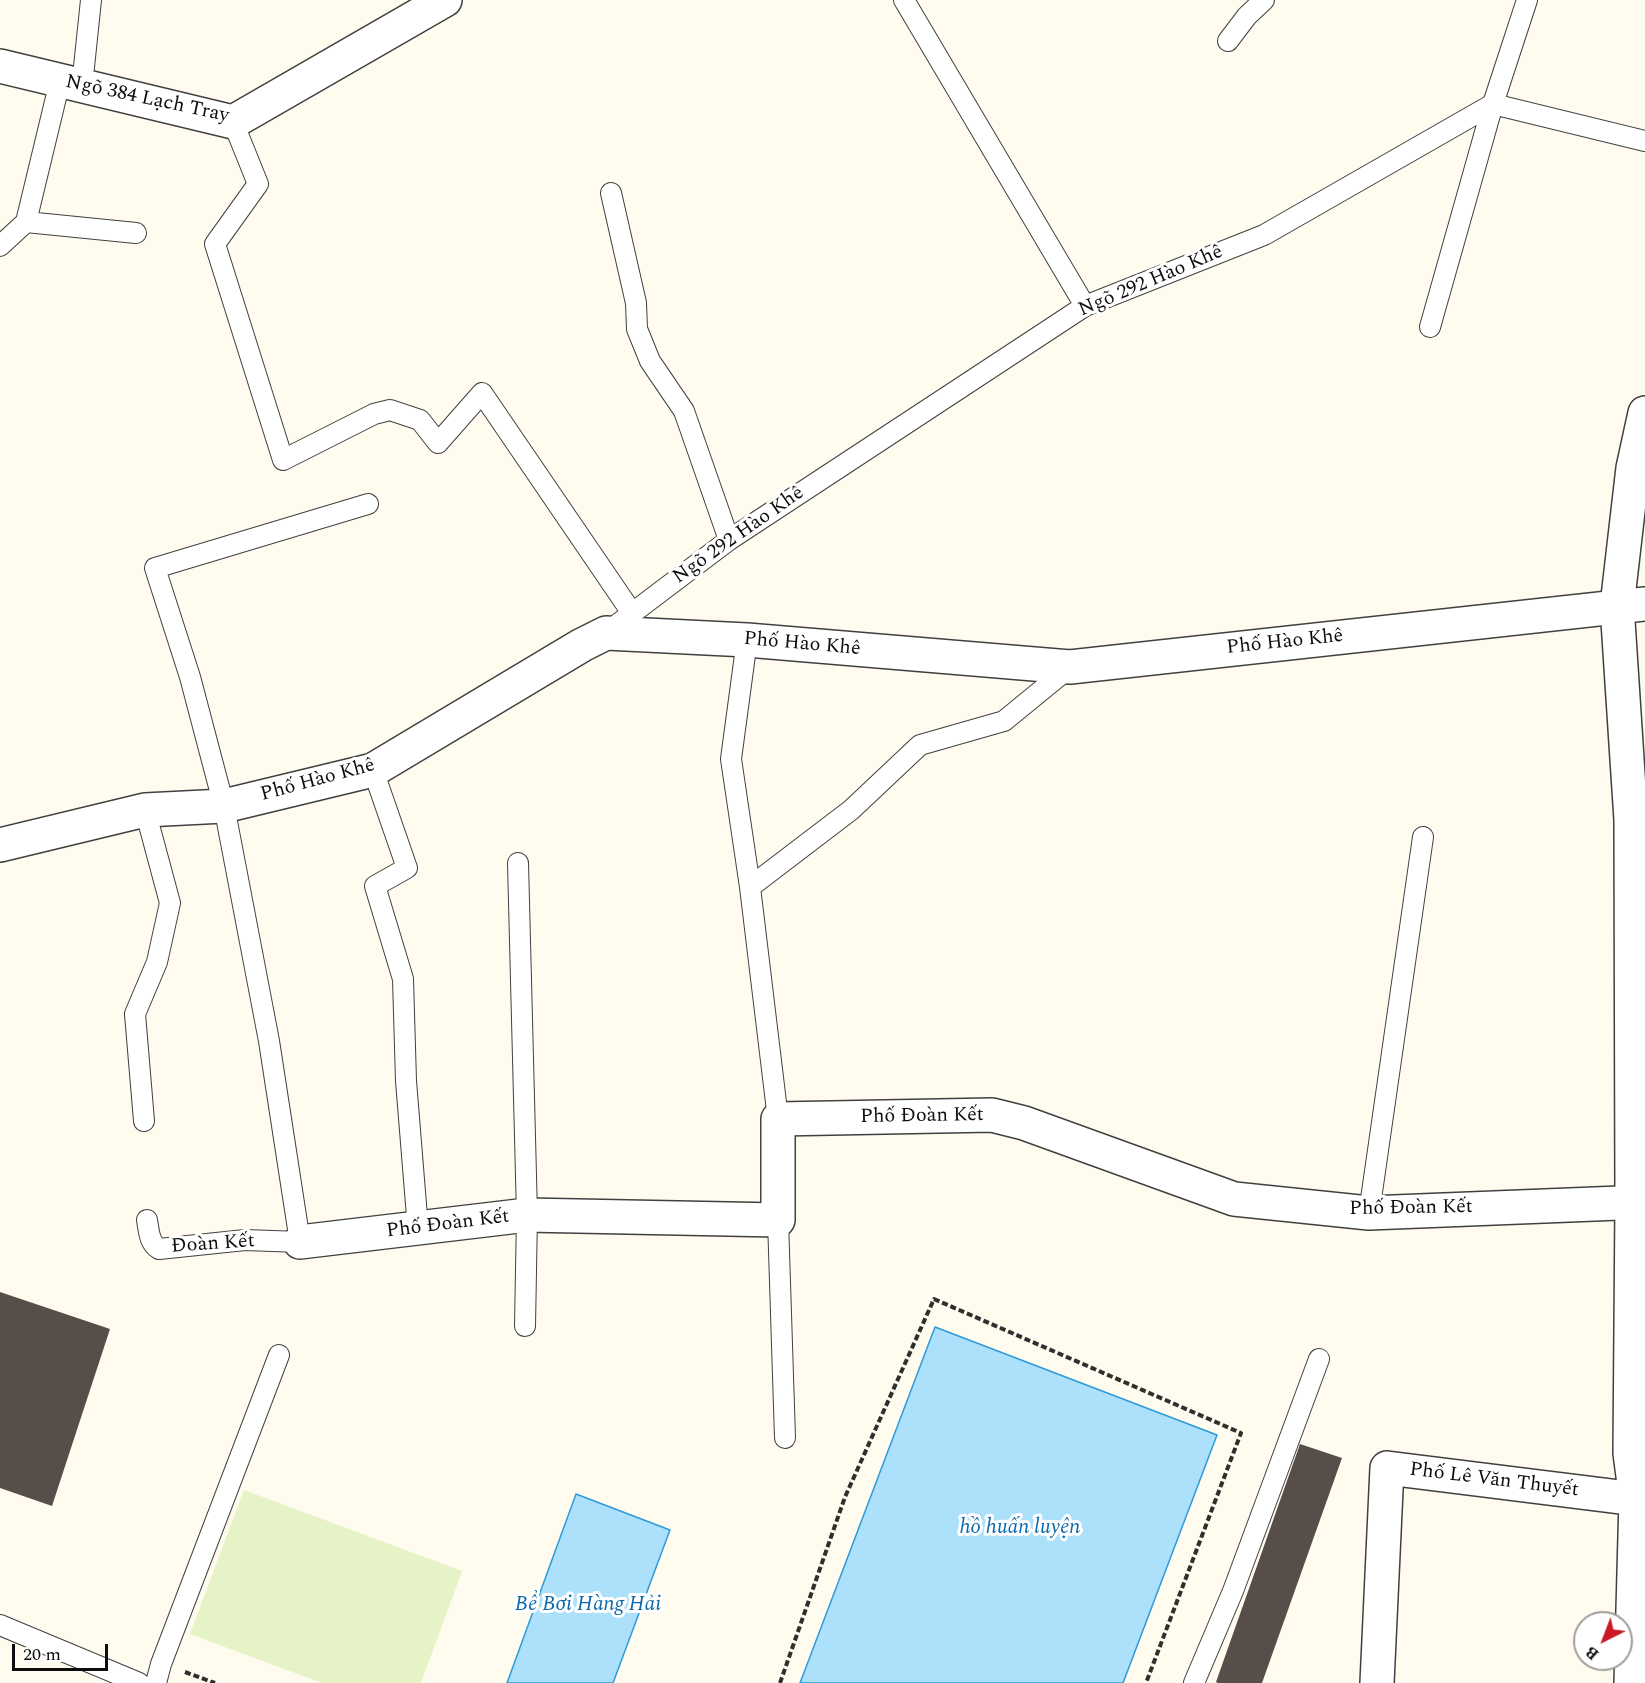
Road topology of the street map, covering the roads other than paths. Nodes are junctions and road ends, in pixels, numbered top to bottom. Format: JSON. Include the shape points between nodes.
{"nodes":[{"id":1,"x":91,"y":0,"type":"edge"},
{"id":2,"x":445,"y":0,"type":"edge"},
{"id":3,"x":904,"y":0,"type":"edge"},
{"id":4,"x":1264,"y":0,"type":"edge"},
{"id":5,"x":1527,"y":0,"type":"edge"},
{"id":6,"x":1228,"y":41,"type":"dead end"},
{"id":7,"x":0,"y":66,"type":"edge"},
{"id":8,"x":71,"y":84,"type":"junction"},
{"id":9,"x":1493,"y":104,"type":"junction"},
{"id":10,"x":233,"y":122,"type":"junction"},
{"id":11,"x":1645,"y":141,"type":"edge"},
{"id":12,"x":611,"y":193,"type":"dead end"},
{"id":13,"x":26,"y":222,"type":"junction"},
{"id":14,"x":136,"y":233,"type":"dead end"},
{"id":15,"x":0,"y":246,"type":"edge"},
{"id":16,"x":1085,"y":306,"type":"junction"},
{"id":17,"x":1430,"y":327,"type":"dead end"},
{"id":18,"x":1645,"y":413,"type":"edge"},
{"id":19,"x":368,"y":504,"type":"dead end"},
{"id":20,"x":729,"y":540,"type":"junction"},
{"id":21,"x":1631,"y":605,"type":"edge"},
{"id":22,"x":632,"y":613,"type":"junction"},
{"id":23,"x":606,"y":633,"type":"junction"},
{"id":24,"x":747,"y":640,"type":"junction"},
{"id":25,"x":1070,"y":667,"type":"junction"},
{"id":26,"x":373,"y":770,"type":"junction"},
{"id":27,"x":224,"y":806,"type":"junction"},
{"id":28,"x":146,"y":810,"type":"junction"},
{"id":29,"x":1638,"y":819,"type":"edge"},
{"id":30,"x":1423,"y":837,"type":"dead end"},
{"id":31,"x":0,"y":844,"type":"edge"},
{"id":32,"x":518,"y":863,"type":"dead end"},
{"id":33,"x":750,"y":887,"type":"junction"},
{"id":34,"x":777,"y":1119,"type":"junction"},
{"id":35,"x":144,"y":1121,"type":"dead end"},
{"id":36,"x":1639,"y":1202,"type":"edge"},
{"id":37,"x":1369,"y":1213,"type":"junction"},
{"id":38,"x":527,"y":1215,"type":"junction"},
{"id":39,"x":147,"y":1220,"type":"dead end"},
{"id":40,"x":778,"y":1220,"type":"junction"},
{"id":41,"x":418,"y":1229,"type":"junction"},
{"id":42,"x":300,"y":1242,"type":"junction"},
{"id":43,"x":525,"y":1326,"type":"dead end"},
{"id":44,"x":279,"y":1355,"type":"dead end"},
{"id":45,"x":1319,"y":1359,"type":"dead end"},
{"id":46,"x":785,"y":1438,"type":"dead end"},
{"id":47,"x":1638,"y":1453,"type":"edge"},
{"id":48,"x":1636,"y":1499,"type":"junction"},
{"id":49,"x":0,"y":1625,"type":"edge"},
{"id":50,"x":139,"y":1683,"type":"edge"},
{"id":51,"x":156,"y":1683,"type":"edge"},
{"id":52,"x":1194,"y":1683,"type":"edge"},
{"id":53,"x":1377,"y":1683,"type":"edge"},
{"id":54,"x":1631,"y":1683,"type":"edge"}],
"edges":[{"from":1,"to":8,"type":"lane"},
{"from":2,"to":10,"type":"street","name":"Ngõ 384 Lạch Tray"},
{"from":3,"to":16,"type":"lane"},
{"from":4,"to":6,"type":"lane"},
{"from":5,"to":9,"type":"lane"},
{"from":7,"to":8,"type":"street","name":"Ngõ 384 Lạch Tray"},
{"from":8,"to":10,"type":"street","name":"Ngõ 384 Lạch Tray"},
{"from":8,"to":13,"type":"lane"},
{"from":9,"to":11,"type":"lane"},
{"from":9,"to":16,"type":"lane","name":"Ngõ 292 Hào Khê","via":[[1264,235]]},
{"from":9,"to":17,"type":"lane"},
{"from":10,"to":22,"type":"lane","via":[[258,184],[215,244],[283,460],[374,414],[390,410],[420,420],[438,443],[482,393]]},
{"from":12,"to":20,"type":"lane","via":[[636,303],[637,330],[650,361],[684,411]]},
{"from":13,"to":14,"type":"lane"},
{"from":13,"to":15,"type":"lane"},
{"from":16,"to":20,"type":"lane","name":"Ngõ 292 Hào Khê"},
{"from":18,"to":21,"type":"street","via":[[1633,468]]},
{"from":19,"to":27,"type":"lane","via":[[155,568],[190,677]]},
{"from":20,"to":22,"type":"lane","name":"Ngõ 292 Hào Khê"},
{"from":21,"to":25,"type":"street","name":"Phố Hào Khê"},
{"from":21,"to":29,"type":"street"},
{"from":22,"to":23,"type":"lane","name":"Ngõ 292 Hào Khê"},
{"from":23,"to":24,"type":"street","name":"Phố Hào Khê"},
{"from":23,"to":26,"type":"street","name":"Phố Hào Khê"},
{"from":24,"to":25,"type":"street","name":"Phố Hào Khê"},
{"from":24,"to":33,"type":"lane","via":[[731,759]]},
{"from":25,"to":33,"type":"lane","via":[[1004,721],[920,745],[851,810]]},
{"from":26,"to":27,"type":"street","name":"Phố Hào Khê"},
{"from":26,"to":41,"type":"lane","via":[[407,868],[375,886],[404,979],[406,1081]]},
{"from":27,"to":28,"type":"street","name":"Phố Hào Khê"},
{"from":27,"to":42,"type":"lane","via":[[269,1041]]},
{"from":28,"to":31,"type":"street","name":"Phố Hào Khê"},
{"from":28,"to":35,"type":"lane","via":[[170,903],[157,962],[135,1014]]},
{"from":29,"to":36,"type":"street"},
{"from":30,"to":37,"type":"lane"},
{"from":32,"to":38,"type":"lane"},
{"from":33,"to":34,"type":"lane"},
{"from":34,"to":37,"type":"street","name":"Phố Đoàn Kết","via":[[992,1115],[1234,1199]]},
{"from":34,"to":40,"type":"street"},
{"from":36,"to":37,"type":"street","name":"Phố Đoàn Kết"},
{"from":36,"to":47,"type":"street"},
{"from":38,"to":40,"type":"street","name":"Phố Đoàn Kết"},
{"from":38,"to":41,"type":"street","name":"Phố Đoàn Kết"},
{"from":38,"to":43,"type":"lane"},
{"from":39,"to":42,"type":"lane","name":"Đoàn Kết","via":[[151,1241],[159,1249],[245,1240]]},
{"from":40,"to":46,"type":"lane"},
{"from":41,"to":42,"type":"street","name":"Phố Đoàn Kết"},
{"from":44,"to":51,"type":"lane"},
{"from":45,"to":52,"type":"lane"},
{"from":47,"to":48,"type":"street"},
{"from":48,"to":53,"type":"street","name":"Phố Lê Văn Thuyết","via":[[1387,1468]]},
{"from":48,"to":54,"type":"street"},
{"from":49,"to":50,"type":"lane"}]}
